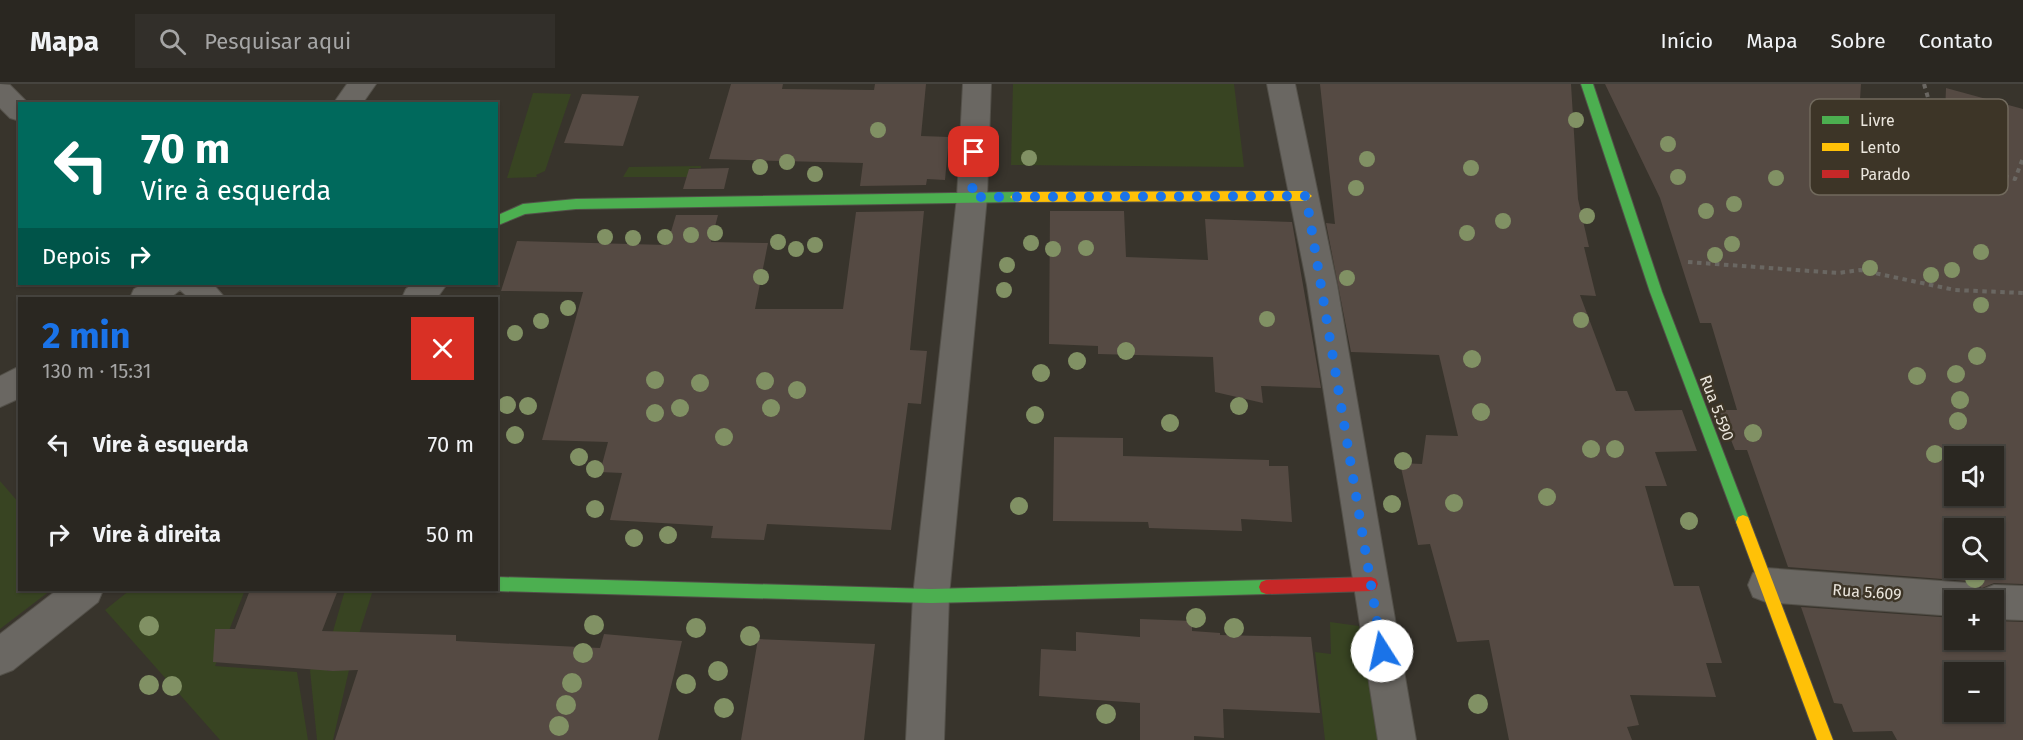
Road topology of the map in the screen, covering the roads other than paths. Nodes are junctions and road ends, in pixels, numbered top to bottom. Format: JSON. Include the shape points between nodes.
{"nodes":[{"id":1,"x":362,"y":84,"type":"edge"},
{"id":2,"x":977,"y":84,"type":"edge"},
{"id":3,"x":1281,"y":84,"type":"edge"},
{"id":4,"x":1587,"y":84,"type":"edge"},
{"id":5,"x":0,"y":92,"type":"edge"},
{"id":6,"x":348,"y":102,"type":"edge"},
{"id":7,"x":18,"y":109,"type":"edge"},
{"id":8,"x":1306,"y":196,"type":"junction"},
{"id":9,"x":972,"y":197,"type":"junction"},
{"id":10,"x":498,"y":219,"type":"edge"},
{"id":11,"x":166,"y":285,"type":"edge"},
{"id":12,"x":194,"y":285,"type":"edge"},
{"id":13,"x":431,"y":285,"type":"edge"},
{"id":14,"x":146,"y":297,"type":"edge"},
{"id":15,"x":208,"y":297,"type":"edge"},
{"id":16,"x":418,"y":297,"type":"edge"},
{"id":17,"x":18,"y":381,"type":"edge"},
{"id":18,"x":0,"y":393,"type":"edge"},
{"id":19,"x":498,"y":584,"type":"edge"},
{"id":20,"x":1371,"y":584,"type":"junction"},
{"id":21,"x":1766,"y":585,"type":"junction"},
{"id":22,"x":84,"y":591,"type":"edge"},
{"id":23,"x":931,"y":596,"type":"junction"},
{"id":24,"x":1944,"y":598,"type":"edge"},
{"id":25,"x":2004,"y":602,"type":"edge"},
{"id":26,"x":2023,"y":603,"type":"edge"},
{"id":27,"x":0,"y":657,"type":"edge"},
{"id":28,"x":925,"y":740,"type":"edge"},
{"id":29,"x":1397,"y":740,"type":"edge"},
{"id":30,"x":1825,"y":740,"type":"edge"}],
"edges":[{"from":1,"to":6,"type":"street"},
{"from":2,"to":9,"type":"street"},
{"from":3,"to":8,"type":"street"},
{"from":4,"to":21,"type":"street","name":"Rua 5.590","via":[[1645,261]]},
{"from":5,"to":7,"type":"street"},
{"from":8,"to":9,"type":"street"},
{"from":8,"to":20,"type":"street"},
{"from":9,"to":10,"type":"street","via":[[576,204],[504,213]]},
{"from":9,"to":23,"type":"street"},
{"from":11,"to":14,"type":"street"},
{"from":12,"to":15,"type":"street"},
{"from":13,"to":16,"type":"street"},
{"from":17,"to":18,"type":"street"},
{"from":19,"to":23,"type":"street"},
{"from":20,"to":23,"type":"street"},
{"from":20,"to":29,"type":"street"},
{"from":21,"to":24,"type":"street","name":"Rua 5.609"},
{"from":21,"to":30,"type":"street","name":"Rua 5.590"},
{"from":22,"to":27,"type":"street"},
{"from":23,"to":28,"type":"street"},
{"from":25,"to":26,"type":"street"}]}
